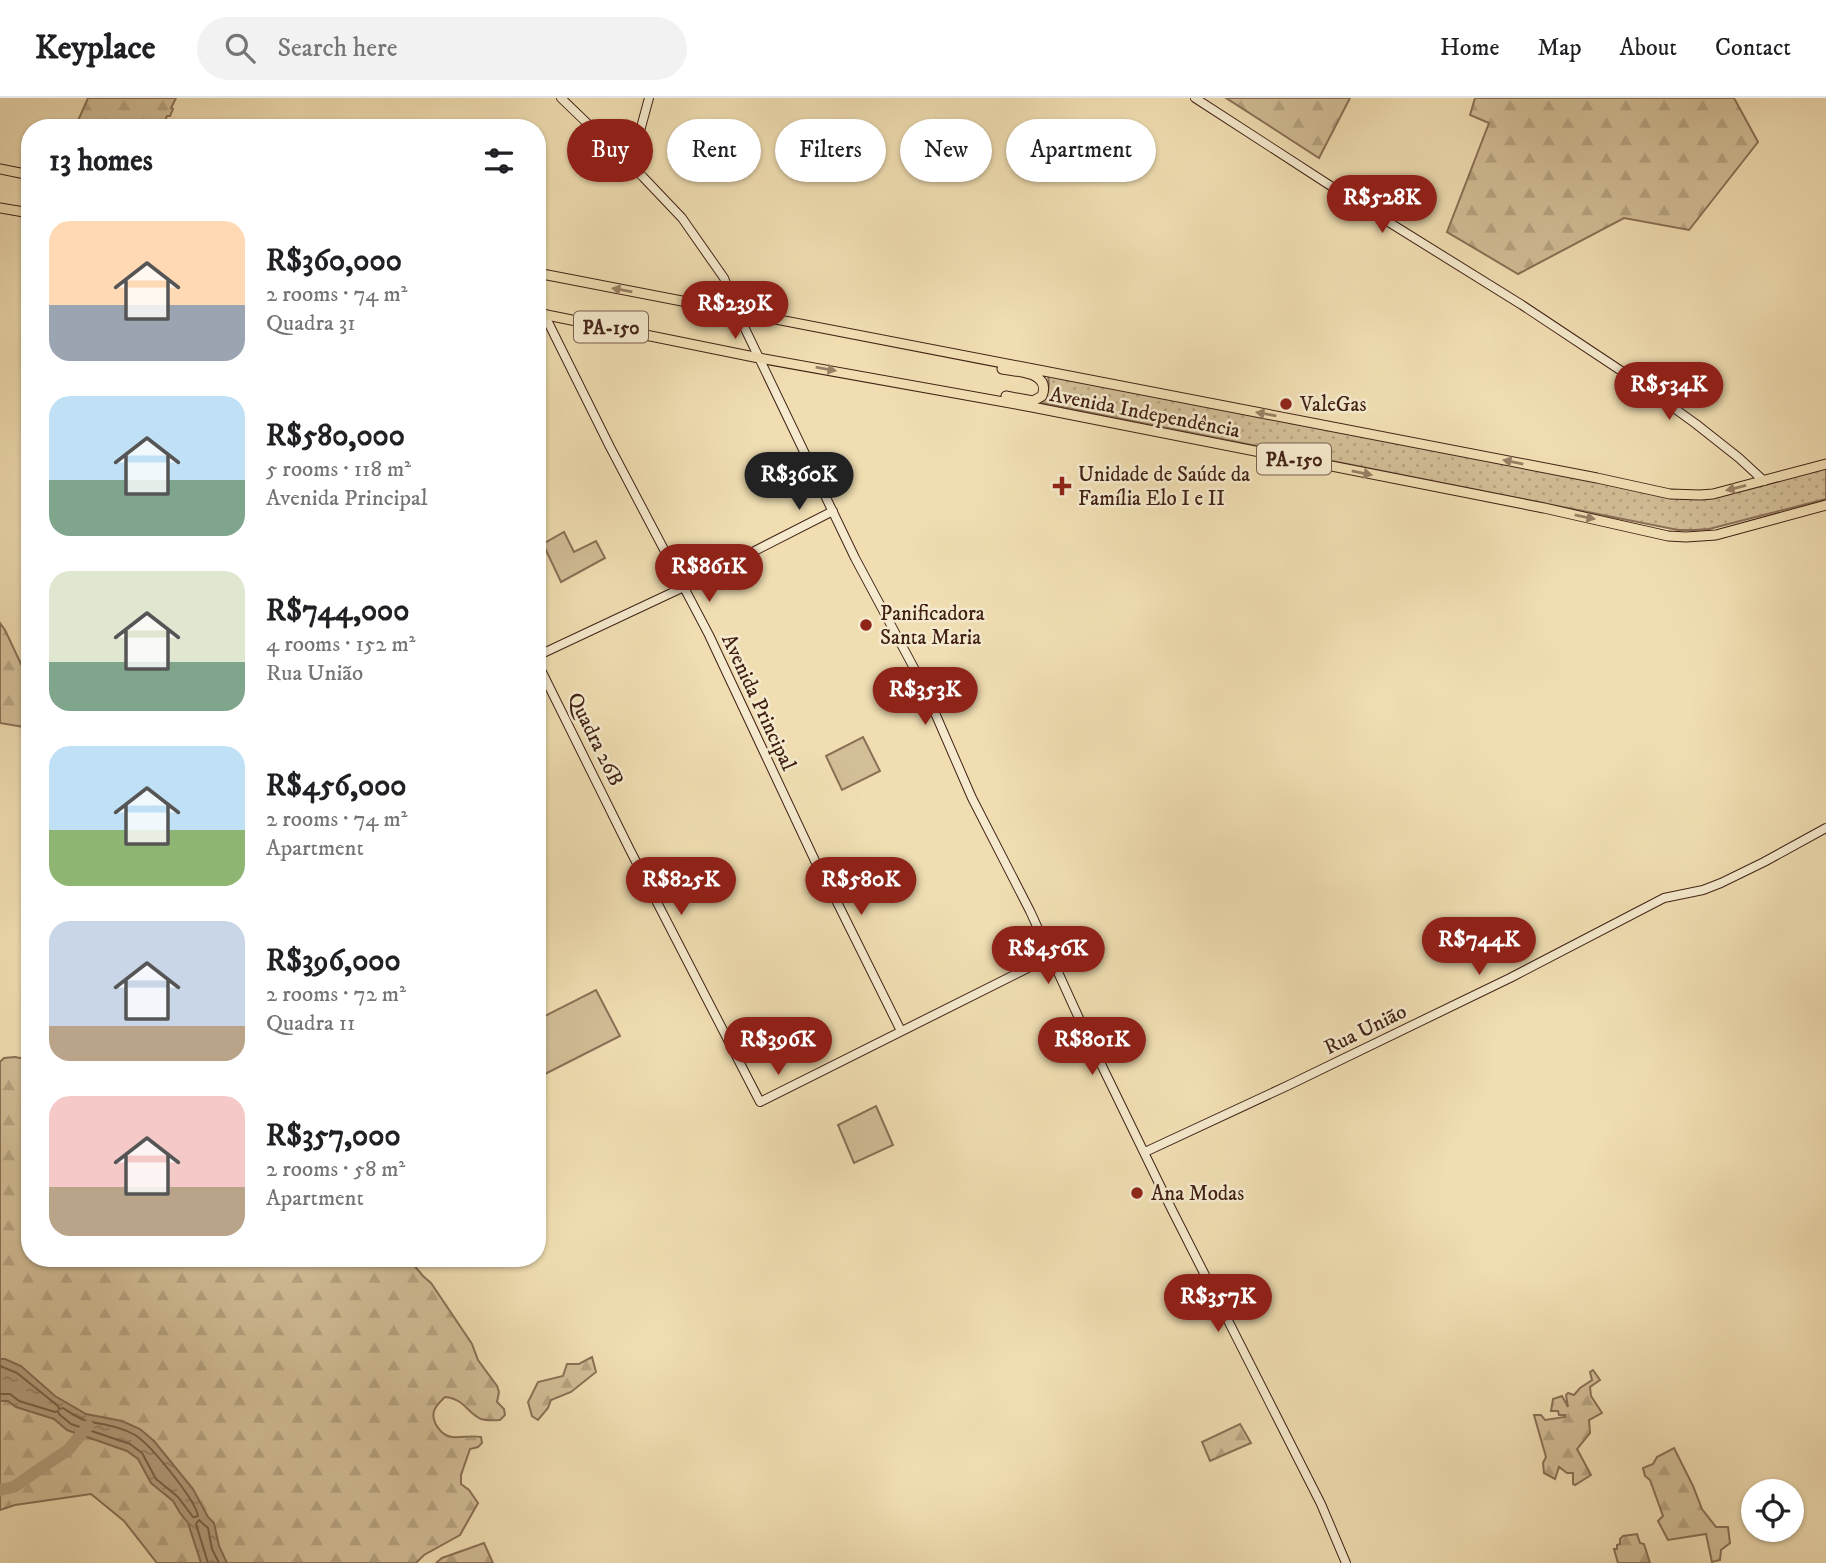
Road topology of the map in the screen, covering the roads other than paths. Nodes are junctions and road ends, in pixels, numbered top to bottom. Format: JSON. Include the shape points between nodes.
{"nodes":[{"id":1,"x":561,"y":98,"type":"edge"},
{"id":2,"x":649,"y":98,"type":"edge"},
{"id":3,"x":1195,"y":98,"type":"edge"},
{"id":4,"x":583,"y":119,"type":"edge"},
{"id":5,"x":643,"y":119,"type":"edge"},
{"id":6,"x":0,"y":169,"type":"edge"},
{"id":7,"x":21,"y":174,"type":"edge"},
{"id":8,"x":648,"y":182,"type":"edge"},
{"id":9,"x":0,"y":208,"type":"edge"},
{"id":10,"x":21,"y":212,"type":"edge"},
{"id":11,"x":546,"y":276,"type":"edge"},
{"id":12,"x":737,"y":312,"type":"junction"},
{"id":13,"x":546,"y":315,"type":"edge"},
{"id":14,"x":546,"y":324,"type":"edge"},
{"id":15,"x":935,"y":350,"type":"junction"},
{"id":16,"x":759,"y":358,"type":"junction"},
{"id":17,"x":935,"y":389,"type":"junction"},
{"id":18,"x":1826,"y":464,"type":"edge"},
{"id":19,"x":1764,"y":481,"type":"junction"},
{"id":20,"x":1826,"y":505,"type":"edge"},
{"id":21,"x":833,"y":511,"type":"junction"},
{"id":22,"x":684,"y":587,"type":"junction"},
{"id":23,"x":546,"y":652,"type":"edge"},
{"id":24,"x":546,"y":680,"type":"edge"},
{"id":25,"x":1826,"y":828,"type":"edge"},
{"id":26,"x":1050,"y":957,"type":"junction"},
{"id":27,"x":901,"y":1031,"type":"junction"},
{"id":28,"x":1145,"y":1152,"type":"junction"},
{"id":29,"x":1346,"y":1563,"type":"edge"}],
"edges":[{"from":1,"to":4,"type":"street"},
{"from":2,"to":5,"type":"street"},
{"from":3,"to":19,"type":"street","via":[[1638,382]]},
{"from":6,"to":7,"type":"main road"},
{"from":8,"to":12,"type":"street","via":[[696,238],[723,278]]},
{"from":9,"to":10,"type":"main road"},
{"from":12,"to":11,"type":"main road","name":"Avenida Independência","number":"PA-150","one_way":true},
{"from":12,"to":15,"type":"main road","name":"Avenida Independência","number":"PA-150"},
{"from":12,"to":16,"type":"street"},
{"from":13,"to":16,"type":"main road","name":"Avenida Independência","number":"PA-150"},
{"from":14,"to":22,"type":"street","name":"Avenida Principal"},
{"from":15,"to":17,"type":"main road","via":[[951,359],[1038,376],[1045,387],[1042,396],[1033,401],[955,387]]},
{"from":19,"to":15,"type":"main road","name":"Avenida Independência","number":"PA-150","one_way":true,"via":[[1713,494],[1670,494]]},
{"from":16,"to":17,"type":"main road","name":"Avenida Independência","number":"PA-150","one_way":true},
{"from":16,"to":21,"type":"street"},
{"from":17,"to":20,"type":"main road","name":"Avenida Independência","number":"PA-150","one_way":true,"via":[[1668,536],[1716,536]]},
{"from":18,"to":19,"type":"main road","name":"Avenida Independência","number":"PA-150"},
{"from":21,"to":22,"type":"street"},
{"from":21,"to":26,"type":"street","via":[[922,683]]},
{"from":22,"to":23,"type":"street"},
{"from":22,"to":27,"type":"street","name":"Avenida Principal"},
{"from":24,"to":27,"type":"street","name":"Quadra 26B","via":[[760,1102]]},
{"from":25,"to":28,"type":"street","name":"Rua União","via":[[1721,883],[1664,898],[1487,989]]},
{"from":26,"to":27,"type":"street"},
{"from":26,"to":28,"type":"street"},
{"from":28,"to":29,"type":"street"}]}
